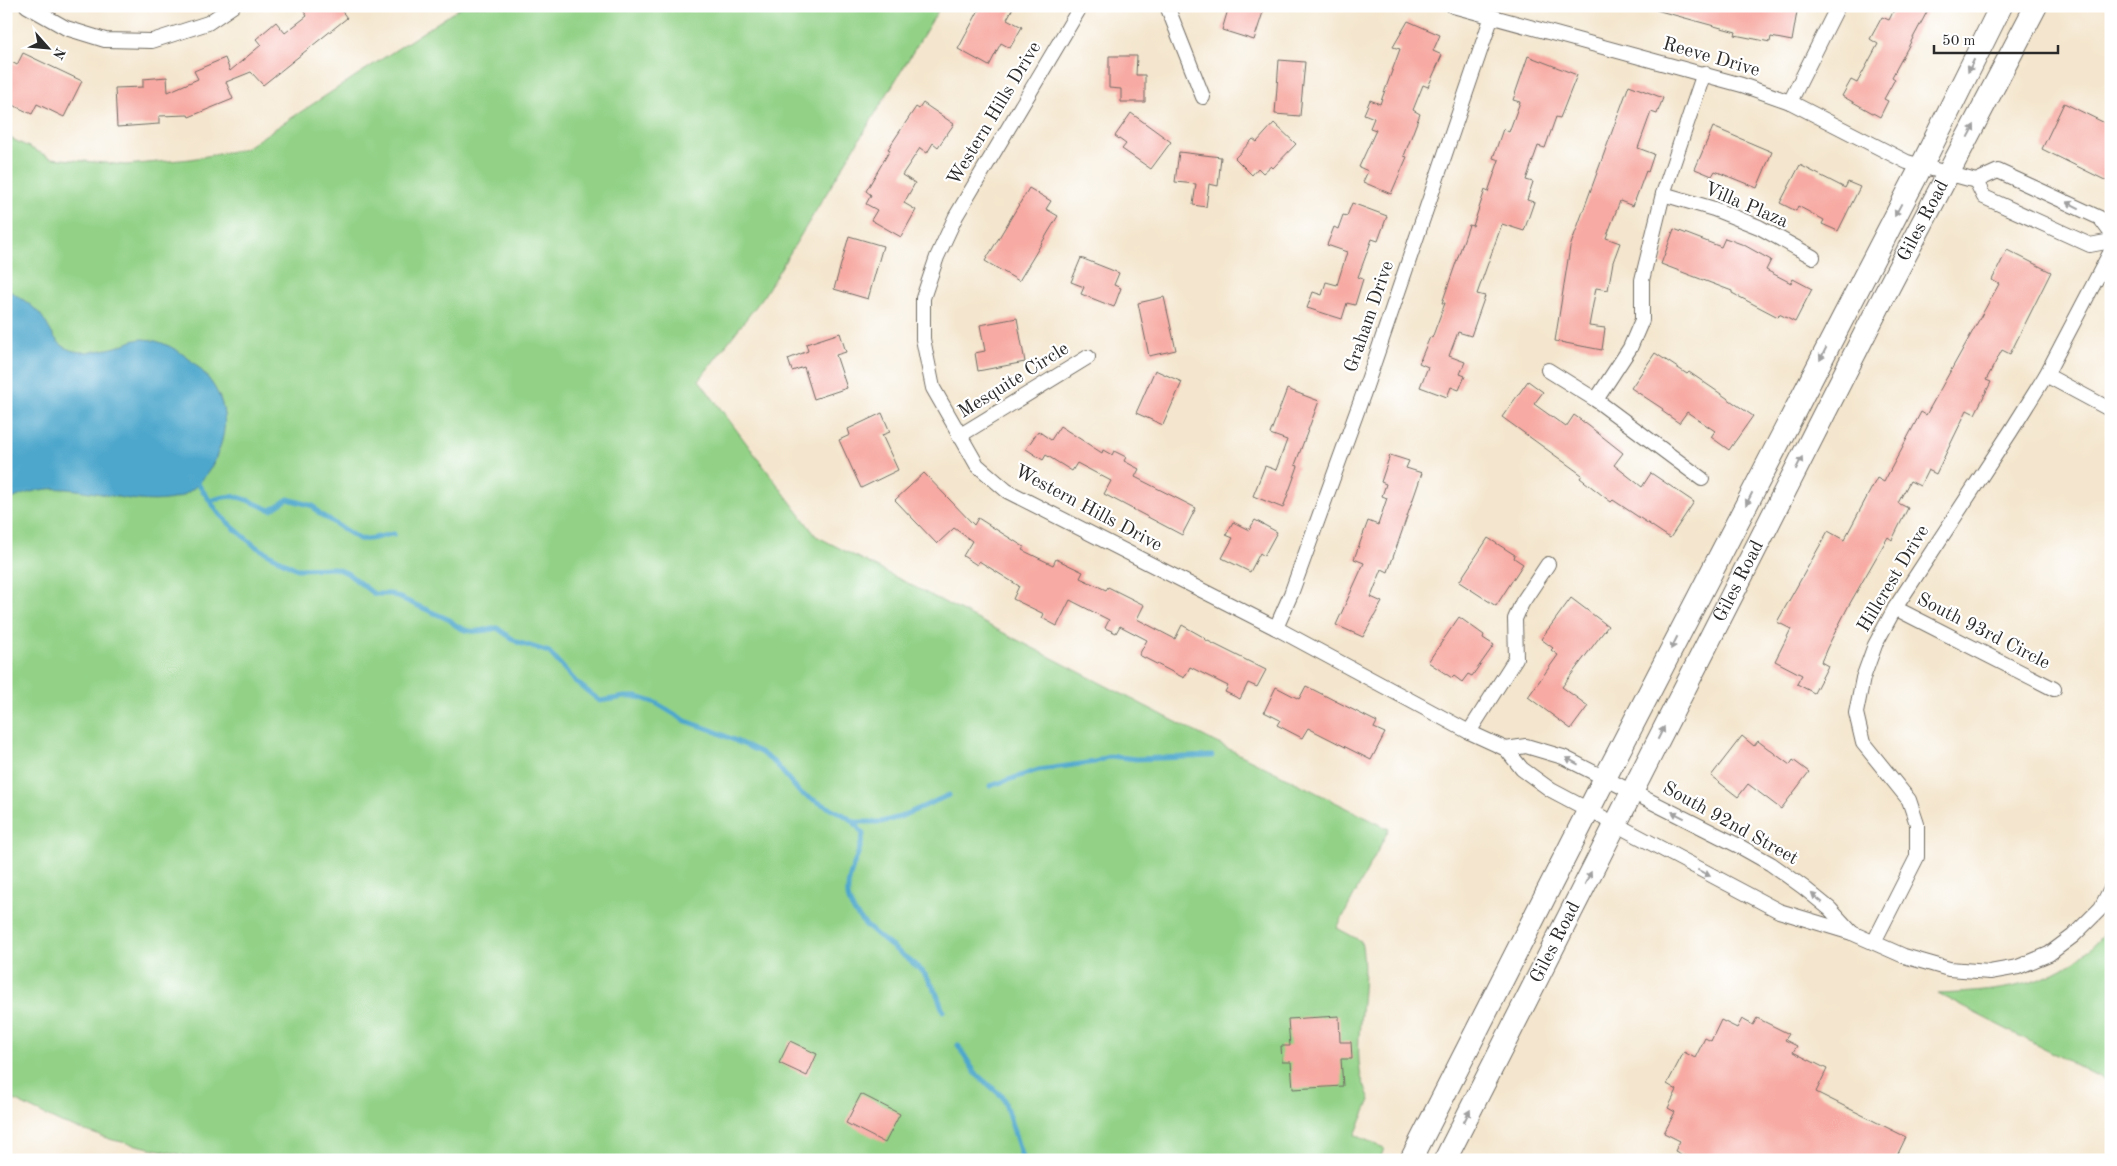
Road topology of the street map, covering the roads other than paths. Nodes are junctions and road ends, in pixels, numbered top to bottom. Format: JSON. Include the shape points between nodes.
{"nodes":[{"id":1,"x":27,"y":6,"type":"edge"},
{"id":2,"x":233,"y":6,"type":"edge"},
{"id":3,"x":1081,"y":6,"type":"edge"},
{"id":4,"x":1167,"y":6,"type":"edge"},
{"id":5,"x":1453,"y":6,"type":"edge"},
{"id":6,"x":1838,"y":6,"type":"edge"},
{"id":7,"x":2001,"y":6,"type":"edge"},
{"id":8,"x":2036,"y":6,"type":"edge"},
{"id":9,"x":1492,"y":16,"type":"junction"},
{"id":10,"x":1704,"y":73,"type":"junction"},
{"id":11,"x":1203,"y":97,"type":"dead end"},
{"id":12,"x":1790,"y":102,"type":"junction"},
{"id":13,"x":1921,"y":167,"type":"junction"},
{"id":14,"x":1948,"y":174,"type":"junction"},
{"id":15,"x":1976,"y":182,"type":"junction"},
{"id":16,"x":1662,"y":194,"type":"junction"},
{"id":17,"x":2111,"y":233,"type":"edge"},
{"id":18,"x":2111,"y":241,"type":"edge"},
{"id":19,"x":2111,"y":251,"type":"edge"},
{"id":20,"x":1813,"y":257,"type":"dead end"},
{"id":21,"x":1088,"y":357,"type":"dead end"},
{"id":22,"x":1548,"y":370,"type":"dead end"},
{"id":23,"x":2046,"y":375,"type":"junction"},
{"id":24,"x":1596,"y":400,"type":"junction"},
{"id":25,"x":2111,"y":410,"type":"edge"},
{"id":26,"x":960,"y":436,"type":"junction"},
{"id":27,"x":1702,"y":479,"type":"dead end"},
{"id":28,"x":1548,"y":564,"type":"dead end"},
{"id":29,"x":1895,"y":608,"type":"junction"},
{"id":30,"x":1276,"y":628,"type":"junction"},
{"id":31,"x":2054,"y":689,"type":"dead end"},
{"id":32,"x":1469,"y":732,"type":"junction"},
{"id":33,"x":1506,"y":749,"type":"junction"},
{"id":34,"x":1604,"y":778,"type":"junction"},
{"id":35,"x":1631,"y":792,"type":"junction"},
{"id":36,"x":1587,"y":812,"type":"junction"},
{"id":37,"x":1615,"y":825,"type":"junction"},
{"id":38,"x":2111,"y":888,"type":"edge"},
{"id":39,"x":1852,"y":933,"type":"junction"},
{"id":40,"x":1874,"y":942,"type":"junction"},
{"id":41,"x":1411,"y":1160,"type":"edge"},
{"id":42,"x":1445,"y":1160,"type":"edge"}],
"edges":[{"from":1,"to":2,"type":"street","via":[[66,28],[105,40],[152,41],[208,23]]},
{"from":3,"to":26,"type":"street","name":"Western Hills Drive","via":[[956,216],[923,298],[924,339],[933,388]]},
{"from":4,"to":11,"type":"street"},
{"from":5,"to":9,"type":"street","name":"Reeve Drive"},
{"from":6,"to":12,"type":"street"},
{"from":7,"to":13,"type":"main road","name":"Giles Road","one_way":true},
{"from":14,"to":8,"type":"main road","name":"Giles Road","one_way":true},
{"from":9,"to":10,"type":"street","name":"Reeve Drive"},
{"from":9,"to":30,"type":"street","name":"Graham Drive","via":[[1364,392]]},
{"from":10,"to":12,"type":"street","name":"Reeve Drive"},
{"from":10,"to":16,"type":"street"},
{"from":12,"to":13,"type":"street","name":"Reeve Drive"},
{"from":13,"to":14,"type":"street","name":"Reeve Drive"},
{"from":13,"to":34,"type":"main road","name":"Giles Road","one_way":true},
{"from":14,"to":15,"type":"street","name":"Reeve Drive"},
{"from":35,"to":14,"type":"main road","name":"Giles Road","one_way":true},
{"from":17,"to":15,"type":"street","one_way":true,"via":[[2100,218],[1998,171]]},
{"from":15,"to":18,"type":"street","via":[[1984,197],[2072,237],[2090,244]]},
{"from":16,"to":20,"type":"street","name":"Villa Plaza","via":[[1714,209],[1759,227]]},
{"from":16,"to":24,"type":"street","via":[[1642,280],[1642,320],[1630,348]]},
{"from":19,"to":23,"type":"street","name":"Hillcrest Drive"},
{"from":21,"to":26,"type":"street","name":"Mesquite Circle"},
{"from":22,"to":24,"type":"street"},
{"from":23,"to":25,"type":"street"},
{"from":23,"to":29,"type":"street","name":"Hillcrest Drive"},
{"from":24,"to":27,"type":"street"},
{"from":26,"to":30,"type":"street","name":"Western Hills Drive","via":[[977,465],[1007,491]]},
{"from":28,"to":32,"type":"street","via":[[1515,619],[1516,658]]},
{"from":29,"to":31,"type":"street","name":"South 93rd Circle"},
{"from":29,"to":40,"type":"street","name":"Hillcrest Drive","via":[[1872,653],[1856,713],[1863,743],[1909,800],[1917,824],[1917,857]]},
{"from":30,"to":32,"type":"street","name":"Western Hills Drive"},
{"from":32,"to":33,"type":"street","name":"Western Hills Drive"},
{"from":34,"to":33,"type":"street","name":"Western Hills Drive","one_way":true,"via":[[1548,752],[1526,746]]},
{"from":33,"to":36,"type":"street","name":"Western Hills Drive","via":[[1522,769]]},
{"from":34,"to":35,"type":"street","name":"Western Hills Drive"},
{"from":34,"to":36,"type":"main road","name":"Giles Road"},
{"from":35,"to":37,"type":"main road","name":"Giles Road"},
{"from":39,"to":35,"type":"street","name":"South 92nd Street","one_way":true,"via":[[1830,909],[1771,864]]},
{"from":36,"to":37,"type":"street","name":"Western Hills Drive"},
{"from":36,"to":41,"type":"main road","name":"Giles Road"},
{"from":37,"to":39,"type":"street","name":"South 92nd Street","one_way":true,"via":[[1779,912]]},
{"from":42,"to":37,"type":"main road","name":"Giles Road","one_way":true},
{"from":38,"to":40,"type":"street","name":"South 92nd Street","via":[[2100,908],[2073,936],[2049,954],[2018,966],[1990,972],[1948,969],[1904,956]]},
{"from":39,"to":40,"type":"street","name":"South 92nd Street"}]}
